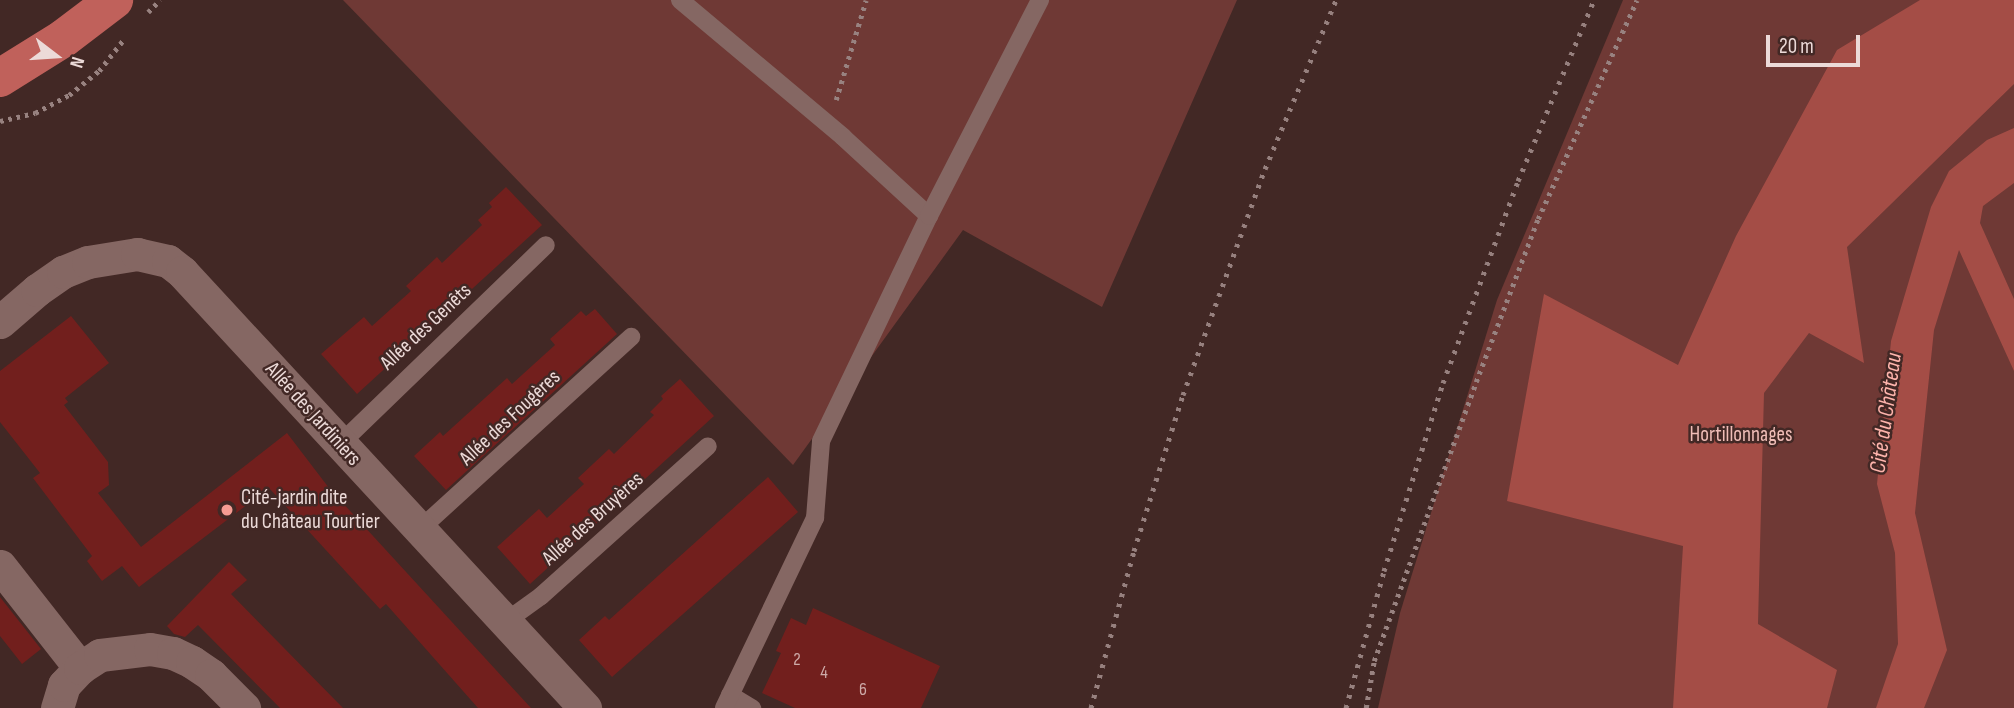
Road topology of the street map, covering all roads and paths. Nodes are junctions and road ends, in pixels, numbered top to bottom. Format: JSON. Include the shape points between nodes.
{"nodes":[{"id":1,"x":160,"y":0,"type":"edge"},
{"id":2,"x":680,"y":0,"type":"edge"},
{"id":3,"x":866,"y":0,"type":"edge"},
{"id":4,"x":1040,"y":0,"type":"edge"},
{"id":5,"x":1637,"y":0,"type":"edge"},
{"id":6,"x":128,"y":9,"type":"edge"},
{"id":7,"x":128,"y":35,"type":"dead end"},
{"id":8,"x":0,"y":78,"type":"edge"},
{"id":9,"x":0,"y":121,"type":"edge"},
{"id":10,"x":828,"y":125,"type":"junction"},
{"id":11,"x":929,"y":216,"type":"junction"},
{"id":12,"x":546,"y":245,"type":"dead end"},
{"id":13,"x":0,"y":322,"type":"edge"},
{"id":14,"x":631,"y":337,"type":"dead end"},
{"id":15,"x":340,"y":444,"type":"junction"},
{"id":16,"x":708,"y":446,"type":"dead end"},
{"id":17,"x":419,"y":530,"type":"junction"},
{"id":18,"x":0,"y":566,"type":"edge"},
{"id":19,"x":505,"y":622,"type":"junction"},
{"id":20,"x":80,"y":668,"type":"junction"},
{"id":21,"x":727,"y":702,"type":"edge"},
{"id":22,"x":57,"y":708,"type":"edge"},
{"id":23,"x":244,"y":708,"type":"edge"},
{"id":24,"x":585,"y":708,"type":"edge"},
{"id":25,"x":752,"y":708,"type":"edge"},
{"id":26,"x":1366,"y":708,"type":"edge"}],
"edges":[{"from":1,"to":6,"type":"path"},
{"from":2,"to":10,"type":"lane"},
{"from":3,"to":10,"type":"path"},
{"from":4,"to":11,"type":"lane"},
{"from":5,"to":26,"type":"path","via":[[1538,219],[1374,662]]},
{"from":6,"to":8,"type":"main road","via":[[64,38]]},
{"from":7,"to":9,"type":"path","via":[[99,71],[69,95],[35,113]]},
{"from":10,"to":11,"type":"lane"},
{"from":11,"to":21,"type":"lane","via":[[821,441],[815,518]]},
{"from":12,"to":15,"type":"lane","name":"Allée des Genêts"},
{"from":13,"to":15,"type":"street","name":"Allée des Jardiniers","via":[[63,272],[115,257],[154,256],[182,272]]},
{"from":14,"to":17,"type":"lane","name":"Allée des Fougères"},
{"from":15,"to":17,"type":"street","name":"Allée des Jardiniers"},
{"from":16,"to":19,"type":"lane","name":"Allée des Bruyères","via":[[541,596]]},
{"from":17,"to":19,"type":"street","name":"Allée des Jardiniers"},
{"from":18,"to":20,"type":"street"},
{"from":19,"to":24,"type":"street","name":"Allée des Jardiniers"},
{"from":20,"to":22,"type":"street","via":[[64,685]]},
{"from":20,"to":23,"type":"street","via":[[100,656],[128,650],[173,653],[211,675]]},
{"from":21,"to":25,"type":"lane"}]}
